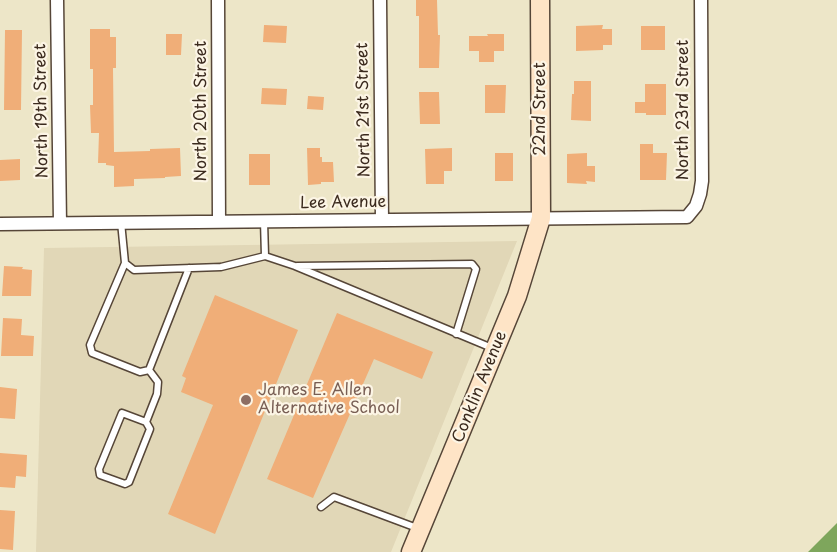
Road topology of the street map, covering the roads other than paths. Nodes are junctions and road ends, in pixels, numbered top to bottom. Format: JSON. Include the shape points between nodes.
{"nodes":[{"id":1,"x":57,"y":0,"type":"edge"},
{"id":2,"x":218,"y":0,"type":"edge"},
{"id":3,"x":380,"y":0,"type":"edge"},
{"id":4,"x":540,"y":0,"type":"edge"},
{"id":5,"x":701,"y":0,"type":"edge"},
{"id":6,"x":687,"y":217,"type":"joint"},
{"id":7,"x":541,"y":218,"type":"junction"},
{"id":8,"x":382,"y":220,"type":"junction"},
{"id":9,"x":219,"y":221,"type":"junction"},
{"id":10,"x":264,"y":221,"type":"junction"},
{"id":11,"x":122,"y":222,"type":"junction"},
{"id":12,"x":60,"y":223,"type":"junction"},
{"id":13,"x":0,"y":224,"type":"edge"},
{"id":14,"x":265,"y":256,"type":"junction"},
{"id":15,"x":125,"y":263,"type":"junction"},
{"id":16,"x":295,"y":266,"type":"junction"},
{"id":17,"x":189,"y":268,"type":"junction"},
{"id":18,"x":456,"y":334,"type":"junction"},
{"id":19,"x":495,"y":350,"type":"junction"},
{"id":20,"x":149,"y":370,"type":"junction"},
{"id":21,"x":146,"y":422,"type":"junction"},
{"id":22,"x":321,"y":507,"type":"dead end"},
{"id":23,"x":421,"y":530,"type":"junction"},
{"id":24,"x":411,"y":552,"type":"edge"}],
"edges":[{"from":1,"to":12,"type":"street","name":"North 19th Street"},
{"from":2,"to":9,"type":"street","name":"North 20th Street"},
{"from":3,"to":8,"type":"street","name":"North 21st Street"},
{"from":4,"to":7,"type":"street","name":"22nd Street"},
{"from":5,"to":6,"type":"street","name":"North 23rd Street","via":[[702,181],[696,206]]},
{"from":6,"to":7,"type":"street","name":"Lee Avenue"},
{"from":7,"to":8,"type":"street","name":"Lee Avenue"},
{"from":7,"to":19,"type":"street","name":"Conklin Avenue","via":[[517,296]]},
{"from":8,"to":10,"type":"street","name":"Lee Avenue"},
{"from":9,"to":10,"type":"street","name":"Lee Avenue"},
{"from":9,"to":11,"type":"street","name":"Lee Avenue"},
{"from":10,"to":14,"type":"lane"},
{"from":11,"to":12,"type":"street","name":"Lee Avenue"},
{"from":11,"to":15,"type":"lane"},
{"from":12,"to":13,"type":"street","name":"Lee Avenue"},
{"from":14,"to":16,"type":"lane"},
{"from":14,"to":17,"type":"lane","via":[[221,267]]},
{"from":15,"to":17,"type":"lane","via":[[134,270]]},
{"from":15,"to":20,"type":"lane","via":[[90,345],[92,353],[140,372]]},
{"from":16,"to":18,"type":"lane"},
{"from":16,"to":18,"type":"lane","via":[[472,264],[476,269]]},
{"from":17,"to":20,"type":"lane"},
{"from":18,"to":19,"type":"lane"},
{"from":19,"to":23,"type":"street","name":"Conklin Avenue"},
{"from":20,"to":21,"type":"lane","via":[[158,382],[158,394]]},
{"from":21,"to":21,"type":"lane","via":[[122,413],[100,475],[129,482],[150,429]]},
{"from":22,"to":23,"type":"lane","via":[[334,497]]},
{"from":23,"to":24,"type":"street","name":"Conklin Avenue"}]}
